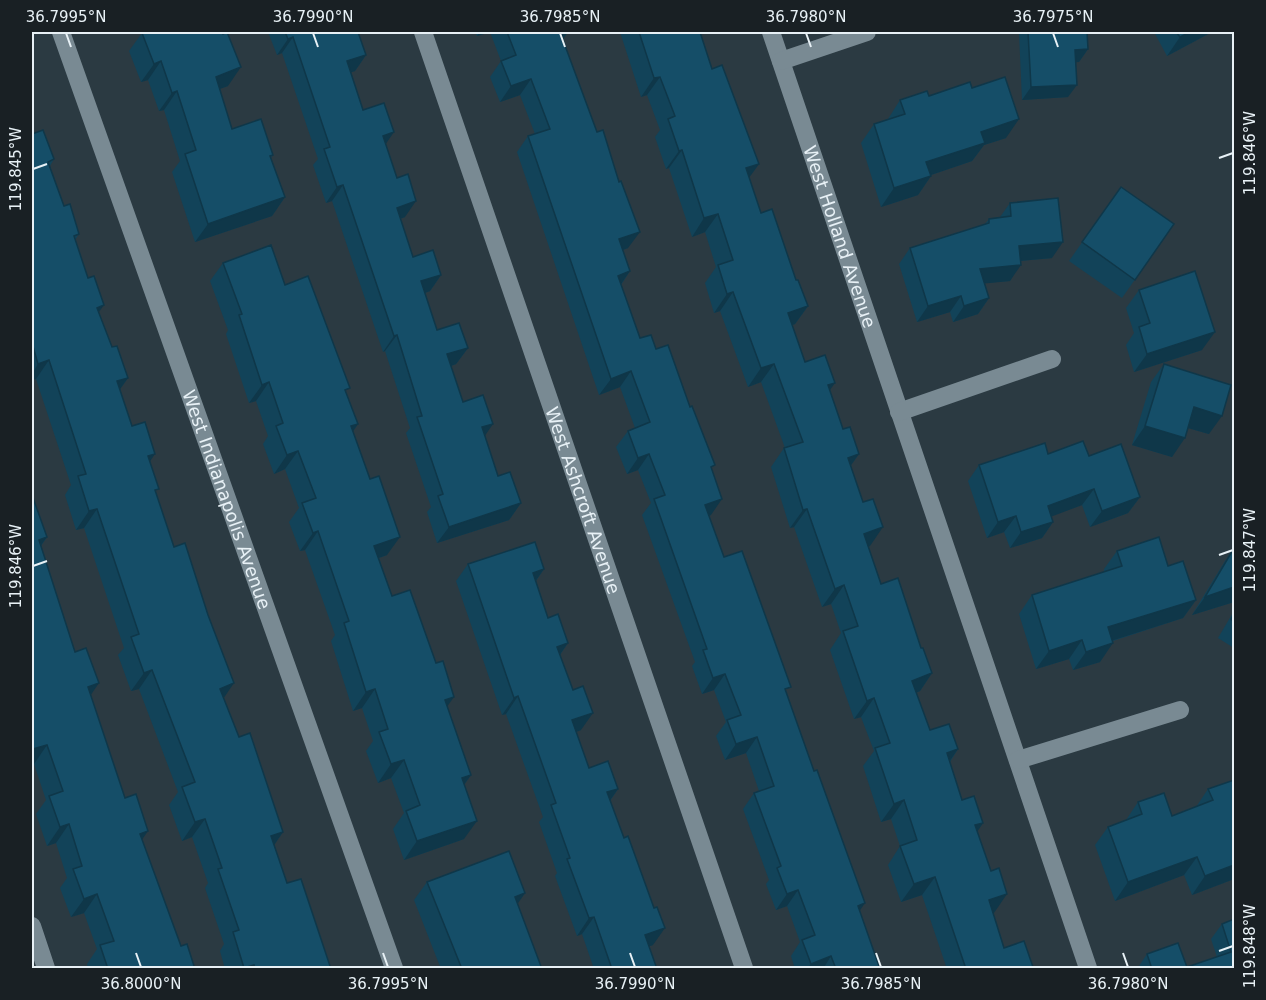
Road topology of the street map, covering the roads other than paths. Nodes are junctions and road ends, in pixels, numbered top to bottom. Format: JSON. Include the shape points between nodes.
{"nodes":[{"id":1,"x":61,"y":32,"type":"edge"},
{"id":2,"x":423,"y":32,"type":"edge"},
{"id":3,"x":771,"y":32,"type":"edge"},
{"id":4,"x":867,"y":32,"type":"edge"},
{"id":5,"x":781,"y":61,"type":"junction"},
{"id":6,"x":1052,"y":359,"type":"dead end"},
{"id":7,"x":899,"y":412,"type":"junction"},
{"id":8,"x":1180,"y":710,"type":"dead end"},
{"id":9,"x":1018,"y":760,"type":"junction"},
{"id":10,"x":32,"y":926,"type":"edge"},
{"id":11,"x":46,"y":969,"type":"edge"},
{"id":12,"x":394,"y":969,"type":"edge"},
{"id":13,"x":744,"y":969,"type":"edge"},
{"id":14,"x":1088,"y":969,"type":"edge"}],
"edges":[{"from":1,"to":12,"type":"street","name":"West Indianapolis Avenue"},
{"from":2,"to":13,"type":"street","name":"West Ashcroft Avenue"},
{"from":3,"to":5,"type":"street","name":"West Holland Avenue"},
{"from":4,"to":5,"type":"street"},
{"from":5,"to":7,"type":"street","name":"West Holland Avenue"},
{"from":6,"to":7,"type":"street"},
{"from":7,"to":9,"type":"street","name":"West Holland Avenue"},
{"from":8,"to":9,"type":"street"},
{"from":9,"to":14,"type":"street","name":"West Holland Avenue"},
{"from":10,"to":11,"type":"street"}]}
